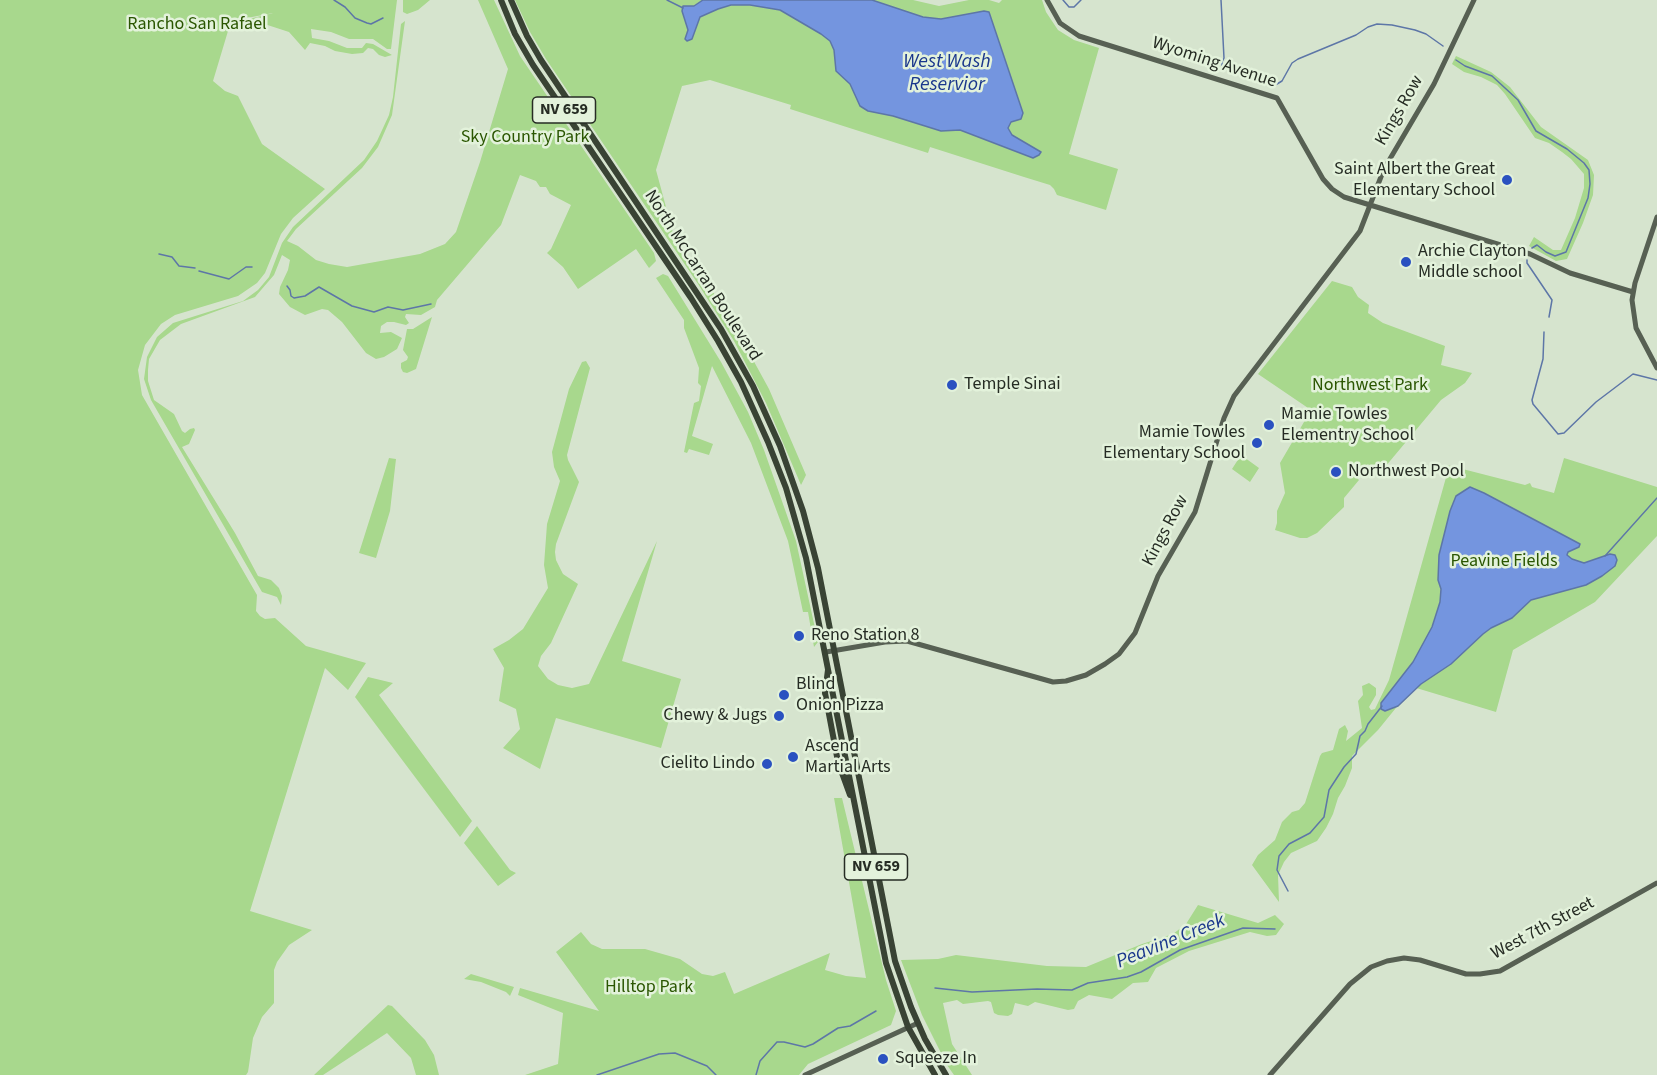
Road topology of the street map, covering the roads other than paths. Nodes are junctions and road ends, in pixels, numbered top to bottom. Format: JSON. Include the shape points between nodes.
{"nodes":[{"id":1,"x":501,"y":0,"type":"edge"},
{"id":2,"x":511,"y":0,"type":"edge"},
{"id":3,"x":1474,"y":0,"type":"edge"},
{"id":4,"x":1048,"y":2,"type":"edge"},
{"id":5,"x":1371,"y":205,"type":"junction"},
{"id":6,"x":1657,"y":217,"type":"edge"},
{"id":7,"x":1633,"y":292,"type":"junction"},
{"id":8,"x":1657,"y":368,"type":"edge"},
{"id":9,"x":776,"y":438,"type":"junction"},
{"id":10,"x":768,"y":442,"type":"junction"},
{"id":11,"x":834,"y":651,"type":"junction"},
{"id":12,"x":825,"y":652,"type":"junction"},
{"id":13,"x":1657,"y":883,"type":"edge"},
{"id":14,"x":918,"y":1023,"type":"junction"},
{"id":15,"x":908,"y":1027,"type":"junction"},
{"id":16,"x":805,"y":1075,"type":"edge"},
{"id":17,"x":934,"y":1075,"type":"edge"},
{"id":18,"x":946,"y":1075,"type":"edge"},
{"id":19,"x":1270,"y":1075,"type":"edge"}],
"edges":[{"from":1,"to":10,"type":"main road","name":"North McCarran Boulevard","number":"NV 659","via":[[533,64],[718,341]]},
{"from":2,"to":9,"type":"main road","name":"North McCarran Boulevard","number":"NV 659","via":[[541,60],[715,319],[744,368]]},
{"from":3,"to":5,"type":"main road","name":"Kings Row","via":[[1434,84],[1384,169]]},
{"from":4,"to":5,"type":"main road","name":"Wyoming Avenue","via":[[1060,23],[1079,36],[1277,98],[1327,184],[1342,196]]},
{"from":5,"to":7,"type":"main road","name":"Wyoming Avenue","via":[[1530,254],[1570,273]]},
{"from":5,"to":11,"type":"main road","name":"Kings Row","via":[[1357,236],[1237,391],[1224,418],[1195,512],[1158,576],[1136,633],[1114,658],[1086,675],[1053,682],[907,641]]},
{"from":6,"to":7,"type":"main road"},
{"from":7,"to":8,"type":"main road","via":[[1634,322]]},
{"from":9,"to":10,"type":"main road"},
{"from":9,"to":11,"type":"main road","name":"North McCarran Boulevard","number":"NV 659","via":[[809,534]]},
{"from":10,"to":12,"type":"main road","name":"North McCarran Boulevard","number":"NV 659","via":[[802,542]]},
{"from":11,"to":12,"type":"main road","name":"Kings Row"},
{"from":11,"to":14,"type":"main road","name":"North McCarran Boulevard","number":"NV 659","via":[[888,934],[902,985]]},
{"from":12,"to":15,"type":"main road","name":"North McCarran Boulevard","number":"NV 659","via":[[825,688],[837,753],[857,813],[880,939]]},
{"from":13,"to":19,"type":"main road","name":"West 7th Street","via":[[1500,971],[1466,974],[1404,958],[1371,967],[1346,988]]},
{"from":14,"to":15,"type":"main road"},
{"from":14,"to":18,"type":"main road","name":"North McCarran Boulevard","number":"NV 659"},
{"from":15,"to":16,"type":"main road"},
{"from":15,"to":17,"type":"main road","number":"NV 659"}]}
